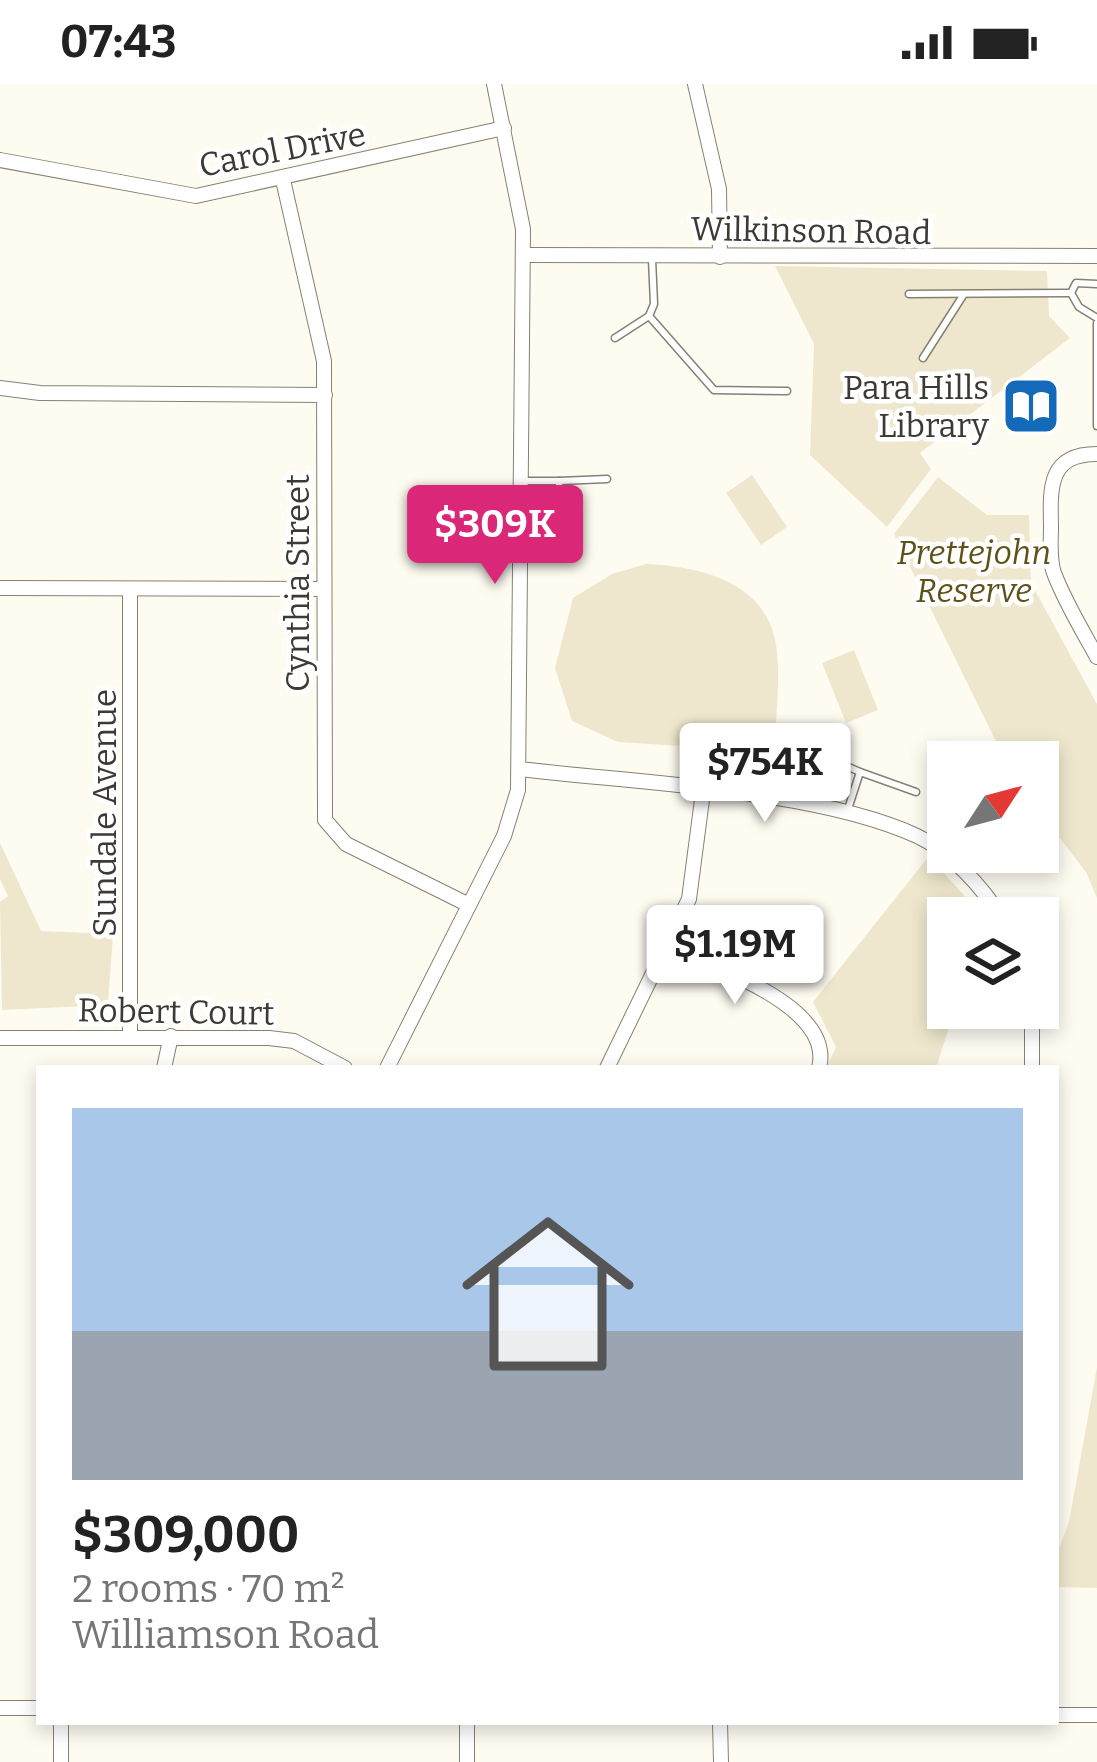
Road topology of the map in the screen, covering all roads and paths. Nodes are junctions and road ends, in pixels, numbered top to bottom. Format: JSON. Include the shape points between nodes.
{"nodes":[{"id":1,"x":494,"y":84,"type":"edge"},
{"id":2,"x":695,"y":84,"type":"edge"},
{"id":3,"x":504,"y":128,"type":"junction"},
{"id":4,"x":0,"y":160,"type":"edge"},
{"id":5,"x":283,"y":180,"type":"junction"},
{"id":6,"x":524,"y":255,"type":"junction"},
{"id":7,"x":652,"y":256,"type":"junction"},
{"id":8,"x":1097,"y":256,"type":"edge"},
{"id":9,"x":720,"y":257,"type":"junction"},
{"id":10,"x":1097,"y":284,"type":"edge"},
{"id":11,"x":964,"y":293,"type":"junction"},
{"id":12,"x":1071,"y":293,"type":"junction"},
{"id":13,"x":909,"y":294,"type":"dead end"},
{"id":14,"x":649,"y":316,"type":"junction"},
{"id":15,"x":1097,"y":320,"type":"edge"},
{"id":16,"x":615,"y":338,"type":"dead end"},
{"id":17,"x":922,"y":358,"type":"dead end"},
{"id":18,"x":0,"y":388,"type":"edge"},
{"id":19,"x":787,"y":392,"type":"dead end"},
{"id":20,"x":325,"y":395,"type":"junction"},
{"id":21,"x":1097,"y":426,"type":"edge"},
{"id":22,"x":1097,"y":454,"type":"edge"},
{"id":23,"x":607,"y":479,"type":"dead end"},
{"id":24,"x":559,"y":481,"type":"junction"},
{"id":25,"x":522,"y":482,"type":"junction"},
{"id":26,"x":561,"y":547,"type":"dead end"},
{"id":27,"x":0,"y":588,"type":"edge"},
{"id":28,"x":324,"y":589,"type":"junction"},
{"id":29,"x":130,"y":590,"type":"junction"},
{"id":30,"x":1097,"y":657,"type":"edge"},
{"id":31,"x":797,"y":763,"type":"dead end"},
{"id":32,"x":520,"y":769,"type":"junction"},
{"id":33,"x":860,"y":772,"type":"junction"},
{"id":34,"x":703,"y":792,"type":"junction"},
{"id":35,"x":916,"y":792,"type":"dead end"},
{"id":36,"x":847,"y":812,"type":"junction"},
{"id":37,"x":984,"y":897,"type":"edge"},
{"id":38,"x":469,"y":905,"type":"junction"},
{"id":39,"x":668,"y":945,"type":"junction"},
{"id":40,"x":1031,"y":1029,"type":"edge"},
{"id":41,"x":130,"y":1036,"type":"junction"},
{"id":42,"x":171,"y":1036,"type":"junction"},
{"id":43,"x":0,"y":1038,"type":"edge"},
{"id":44,"x":165,"y":1065,"type":"edge"},
{"id":45,"x":339,"y":1065,"type":"edge"},
{"id":46,"x":389,"y":1065,"type":"edge"},
{"id":47,"x":609,"y":1065,"type":"edge"},
{"id":48,"x":819,"y":1065,"type":"edge"},
{"id":49,"x":1032,"y":1065,"type":"edge"},
{"id":50,"x":0,"y":1708,"type":"edge"},
{"id":51,"x":36,"y":1708,"type":"edge"},
{"id":52,"x":1059,"y":1715,"type":"edge"},
{"id":53,"x":1097,"y":1715,"type":"edge"},
{"id":54,"x":62,"y":1725,"type":"edge"},
{"id":55,"x":467,"y":1725,"type":"edge"},
{"id":56,"x":720,"y":1725,"type":"edge"},
{"id":57,"x":61,"y":1762,"type":"edge"},
{"id":58,"x":467,"y":1762,"type":"edge"},
{"id":59,"x":721,"y":1762,"type":"edge"}],
"edges":[{"from":1,"to":3,"type":"street"},
{"from":2,"to":9,"type":"street","via":[[719,189]]},
{"from":3,"to":5,"type":"street","name":"Carol Drive"},
{"from":3,"to":6,"type":"street"},
{"from":4,"to":5,"type":"street","name":"Carol Drive","via":[[175,195]]},
{"from":5,"to":20,"type":"street","name":"Cynthia Street","via":[[322,343]]},
{"from":6,"to":7,"type":"street","name":"Wilkinson Road"},
{"from":6,"to":25,"type":"street"},
{"from":7,"to":9,"type":"street","name":"Wilkinson Road"},
{"from":7,"to":14,"type":"lane"},
{"from":8,"to":9,"type":"street","name":"Wilkinson Road"},
{"from":10,"to":12,"type":"lane","via":[[1076,284]]},
{"from":11,"to":12,"type":"lane"},
{"from":11,"to":13,"type":"lane"},
{"from":11,"to":17,"type":"lane"},
{"from":12,"to":15,"type":"lane"},
{"from":14,"to":16,"type":"lane"},
{"from":14,"to":19,"type":"lane","via":[[712,391]]},
{"from":15,"to":21,"type":"lane"},
{"from":18,"to":20,"type":"street"},
{"from":20,"to":28,"type":"street","name":"Cynthia Street"},
{"from":22,"to":30,"type":"street","via":[[1060,464],[1050,499],[1052,568]]},
{"from":23,"to":24,"type":"lane"},
{"from":24,"to":25,"type":"lane"},
{"from":24,"to":26,"type":"lane"},
{"from":25,"to":32,"type":"street"},
{"from":27,"to":29,"type":"street"},
{"from":28,"to":29,"type":"street"},
{"from":28,"to":38,"type":"street","name":"Cynthia Street","via":[[328,826],[346,844]]},
{"from":29,"to":41,"type":"street","name":"Sundale Avenue"},
{"from":31,"to":33,"type":"lane"},
{"from":32,"to":34,"type":"street"},
{"from":32,"to":38,"type":"street","via":[[512,818]]},
{"from":33,"to":35,"type":"lane"},
{"from":33,"to":36,"type":"lane"},
{"from":34,"to":36,"type":"street"},
{"from":34,"to":39,"type":"street","via":[[692,889]]},
{"from":36,"to":37,"type":"street","via":[[927,841]]},
{"from":38,"to":46,"type":"street"},
{"from":39,"to":47,"type":"street"},
{"from":39,"to":48,"type":"street","via":[[801,1013],[820,1040]]},
{"from":40,"to":49,"type":"street"},
{"from":41,"to":42,"type":"street","name":"Robert Court"},
{"from":41,"to":43,"type":"street","name":"Robert Court"},
{"from":42,"to":44,"type":"street"},
{"from":42,"to":45,"type":"street","name":"Robert Court","via":[[284,1039]]},
{"from":50,"to":51,"type":"street"},
{"from":52,"to":53,"type":"street"},
{"from":54,"to":57,"type":"street"},
{"from":55,"to":58,"type":"street"},
{"from":56,"to":59,"type":"street"}]}
